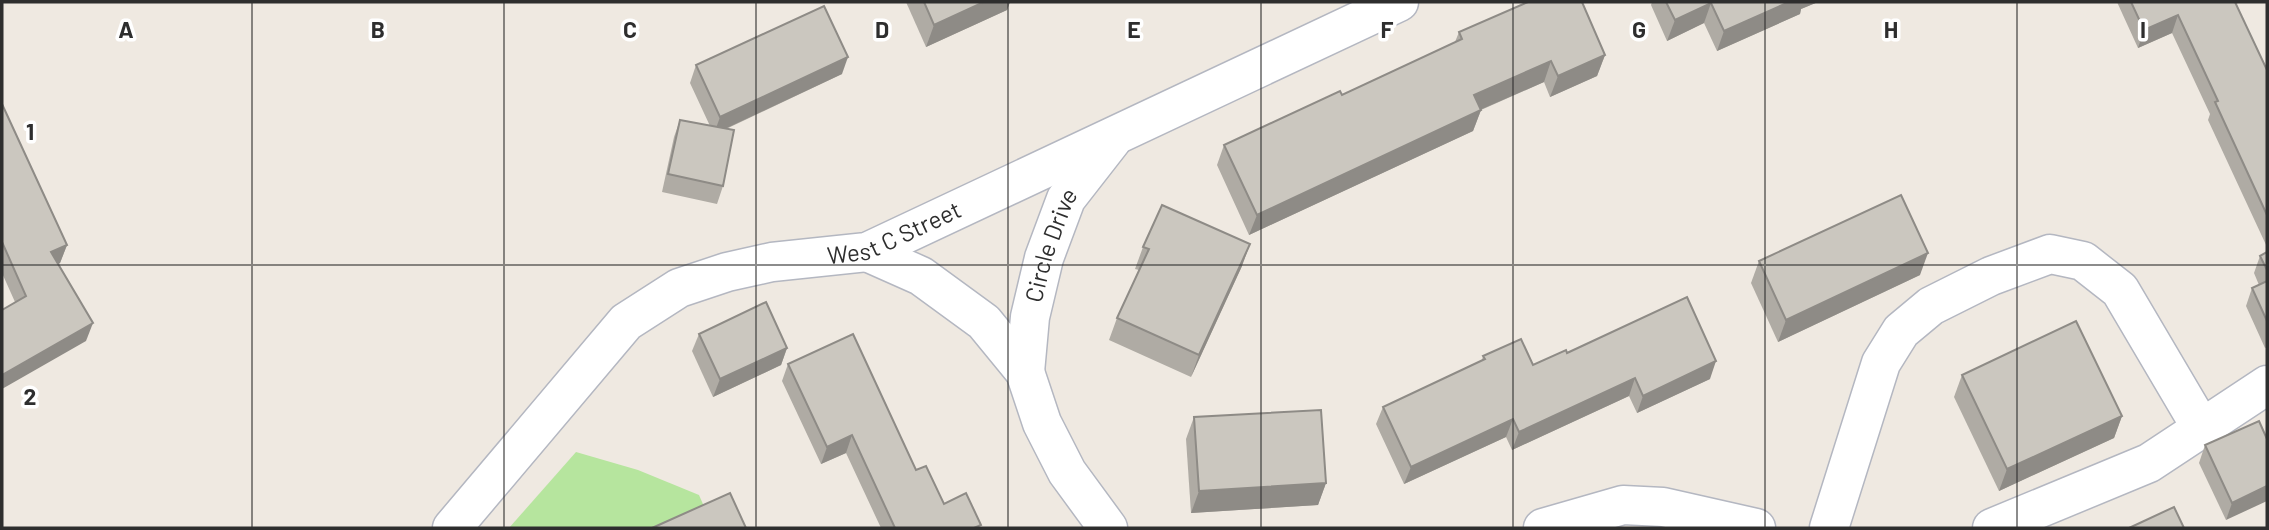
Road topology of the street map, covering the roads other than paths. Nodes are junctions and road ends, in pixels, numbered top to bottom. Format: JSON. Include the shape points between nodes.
{"nodes":[{"id":1,"x":1399,"y":2,"type":"edge"},
{"id":2,"x":1115,"y":135,"type":"junction"},
{"id":3,"x":867,"y":252,"type":"junction"},
{"id":4,"x":1025,"y":372,"type":"junction"},
{"id":5,"x":2267,"y":384,"type":"edge"},
{"id":6,"x":2202,"y":429,"type":"junction"},
{"id":7,"x":452,"y":528,"type":"edge"},
{"id":8,"x":1108,"y":528,"type":"edge"},
{"id":9,"x":1543,"y":528,"type":"edge"},
{"id":10,"x":1756,"y":528,"type":"edge"},
{"id":11,"x":1829,"y":528,"type":"edge"},
{"id":12,"x":1992,"y":528,"type":"edge"}],
"edges":[{"from":1,"to":2,"type":"street","name":"West C Street"},
{"from":2,"to":3,"type":"street","name":"West C Street"},
{"from":2,"to":4,"type":"street","name":"Circle Drive","via":[[1066,199],[1044,258],[1030,317]]},
{"from":3,"to":4,"type":"street","name":"Circle Drive","via":[[921,276],[984,322]]},
{"from":3,"to":7,"type":"street","name":"West C Street","via":[[772,262],[727,272],[679,288],[626,322]]},
{"from":4,"to":8,"type":"street","name":"Circle Drive","via":[[1042,422],[1067,472]]},
{"from":5,"to":6,"type":"street"},
{"from":6,"to":11,"type":"street","via":[[2120,290],[2083,261],[2050,254],[1931,306],[1901,331],[1881,363]]},
{"from":6,"to":12,"type":"street","via":[[2149,463]]},
{"from":9,"to":10,"type":"street","via":[[1623,505],[1663,507]]}]}
